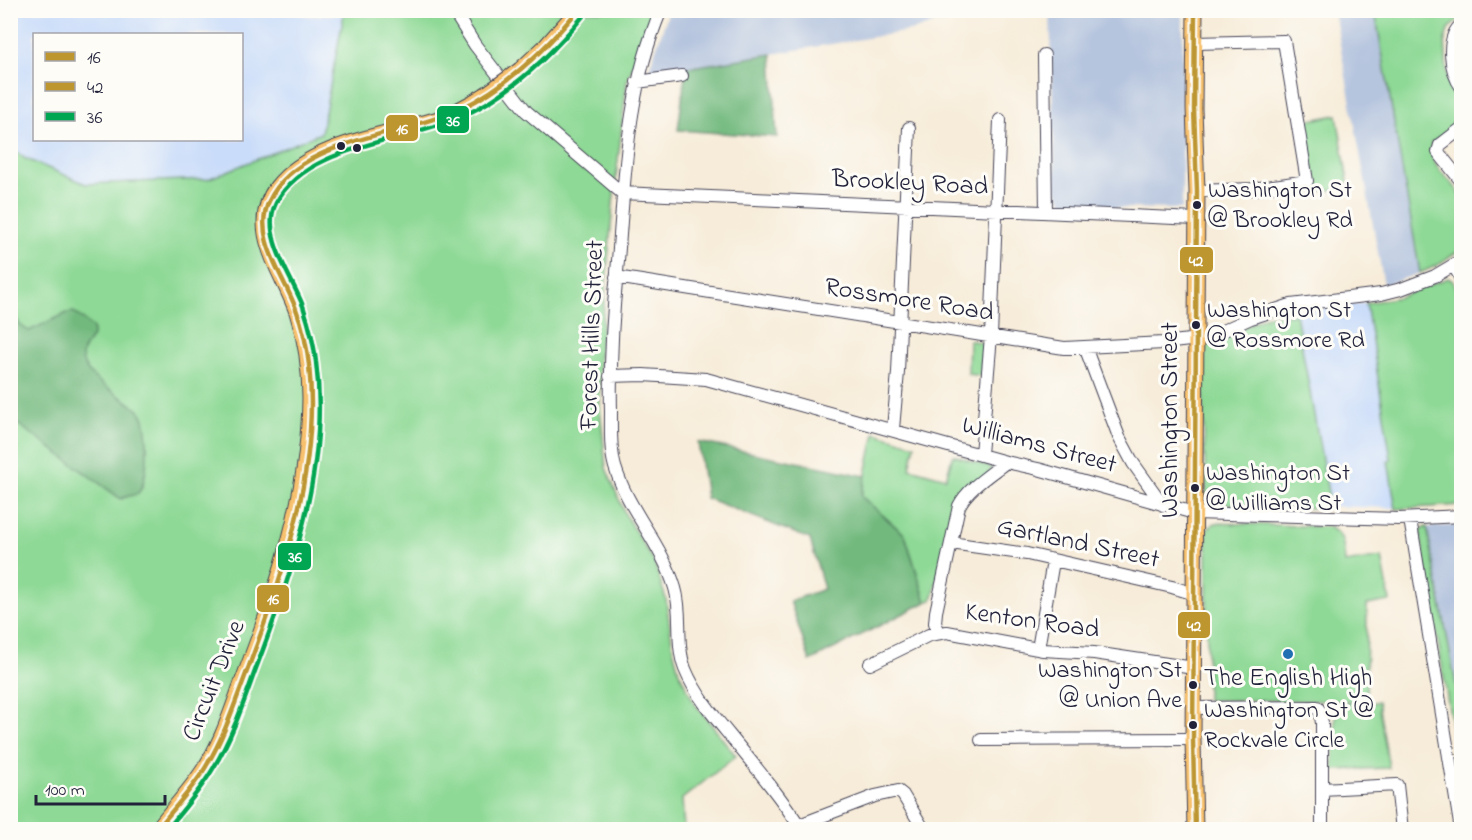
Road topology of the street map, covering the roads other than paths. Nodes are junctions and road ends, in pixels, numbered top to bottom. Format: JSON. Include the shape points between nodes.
{"nodes":[{"id":1,"x":453,"y":10,"type":"edge"},
{"id":2,"x":578,"y":10,"type":"edge"},
{"id":3,"x":661,"y":10,"type":"edge"},
{"id":4,"x":1195,"y":10,"type":"edge"},
{"id":5,"x":1461,"y":24,"type":"edge"},
{"id":6,"x":1195,"y":43,"type":"junction"},
{"id":7,"x":1044,"y":55,"type":"dead end"},
{"id":8,"x":682,"y":76,"type":"dead end"},
{"id":9,"x":637,"y":82,"type":"junction"},
{"id":10,"x":1461,"y":88,"type":"edge"},
{"id":11,"x":1000,"y":120,"type":"dead end"},
{"id":12,"x":909,"y":128,"type":"dead end"},
{"id":13,"x":1461,"y":128,"type":"edge"},
{"id":14,"x":1461,"y":182,"type":"edge"},
{"id":15,"x":1197,"y":192,"type":"junction"},
{"id":16,"x":622,"y":193,"type":"junction"},
{"id":17,"x":906,"y":207,"type":"junction"},
{"id":18,"x":996,"y":211,"type":"junction"},
{"id":19,"x":1046,"y":212,"type":"junction"},
{"id":20,"x":1196,"y":219,"type":"junction"},
{"id":21,"x":1458,"y":262,"type":"edge"},
{"id":22,"x":616,"y":278,"type":"junction"},
{"id":23,"x":1461,"y":281,"type":"edge"},
{"id":24,"x":899,"y":321,"type":"junction"},
{"id":25,"x":991,"y":336,"type":"junction"},
{"id":26,"x":1196,"y":340,"type":"junction"},
{"id":27,"x":1085,"y":347,"type":"junction"},
{"id":28,"x":610,"y":376,"type":"junction"},
{"id":29,"x":893,"y":429,"type":"junction"},
{"id":30,"x":981,"y":454,"type":"junction"},
{"id":31,"x":1006,"y":462,"type":"junction"},
{"id":32,"x":1163,"y":505,"type":"junction"},
{"id":33,"x":1194,"y":513,"type":"junction"},
{"id":34,"x":1461,"y":516,"type":"edge"},
{"id":35,"x":1410,"y":519,"type":"junction"},
{"id":36,"x":951,"y":543,"type":"junction"},
{"id":37,"x":1053,"y":561,"type":"junction"},
{"id":38,"x":1195,"y":594,"type":"junction"},
{"id":39,"x":939,"y":632,"type":"junction"},
{"id":40,"x":1038,"y":649,"type":"junction"},
{"id":41,"x":870,"y":664,"type":"dead end"},
{"id":42,"x":1194,"y":668,"type":"junction"},
{"id":43,"x":1194,"y":708,"type":"junction"},
{"id":44,"x":1192,"y":739,"type":"junction"},
{"id":45,"x":981,"y":740,"type":"dead end"},
{"id":46,"x":1322,"y":789,"type":"junction"},
{"id":47,"x":800,"y":827,"type":"edge"},
{"id":48,"x":157,"y":830,"type":"edge"},
{"id":49,"x":924,"y":830,"type":"edge"},
{"id":50,"x":1195,"y":830,"type":"edge"},
{"id":51,"x":1322,"y":830,"type":"edge"},
{"id":52,"x":1402,"y":830,"type":"edge"},
{"id":53,"x":1461,"y":830,"type":"edge"}],
"edges":[{"from":1,"to":16,"type":"street","via":[[526,111]]},
{"from":2,"to":48,"type":"main road","name":"Circuit Drive","bridge":true,"via":[[520,70],[485,95],[445,116],[317,157],[290,173],[269,199],[265,216],[267,239],[297,313],[308,359],[309,419],[304,473],[274,594],[222,738],[203,771]]},
{"from":3,"to":9,"type":"street","name":"Forest Hills Street"},
{"from":4,"to":6,"type":"main road","name":"Washington Street"},
{"from":5,"to":10,"type":"street","via":[[1451,38],[1453,74]]},
{"from":6,"to":15,"type":"main road","name":"Washington Street"},
{"from":6,"to":15,"type":"street","via":[[1284,41],[1307,181]]},
{"from":7,"to":19,"type":"street"},
{"from":8,"to":9,"type":"street"},
{"from":9,"to":16,"type":"street","name":"Forest Hills Street"},
{"from":11,"to":18,"type":"street"},
{"from":12,"to":17,"type":"street"},
{"from":13,"to":14,"type":"street","via":[[1440,145],[1438,152]]},
{"from":15,"to":20,"type":"main road","name":"Washington Street"},
{"from":16,"to":17,"type":"street","name":"Brookley Road"},
{"from":16,"to":22,"type":"street","name":"Forest Hills Street"},
{"from":17,"to":18,"type":"street","name":"Brookley Road"},
{"from":17,"to":24,"type":"street"},
{"from":18,"to":19,"type":"street","name":"Brookley Road"},
{"from":18,"to":25,"type":"street"},
{"from":19,"to":20,"type":"street","name":"Brookley Road"},
{"from":20,"to":26,"type":"main road","name":"Washington Street"},
{"from":21,"to":23,"type":"street"},
{"from":21,"to":26,"type":"street","name":"Rossmore Road","via":[[1424,282],[1401,289],[1291,305]]},
{"from":22,"to":24,"type":"street","name":"Rossmore Road"},
{"from":22,"to":28,"type":"street","name":"Forest Hills Street"},
{"from":24,"to":25,"type":"street","name":"Rossmore Road"},
{"from":24,"to":29,"type":"street"},
{"from":25,"to":27,"type":"street","name":"Rossmore Road","via":[[1064,348]]},
{"from":25,"to":30,"type":"street"},
{"from":26,"to":27,"type":"street","name":"Rossmore Road"},
{"from":26,"to":33,"type":"main road","name":"Washington Street"},
{"from":27,"to":32,"type":"street","via":[[1119,437]]},
{"from":28,"to":29,"type":"street","name":"Williams Street","via":[[706,379]]},
{"from":28,"to":47,"type":"street","name":"Forest Hills Street","via":[[614,465],[676,590],[685,669],[713,715]]},
{"from":29,"to":30,"type":"street","name":"Williams Street"},
{"from":30,"to":31,"type":"street","name":"Williams Street"},
{"from":31,"to":32,"type":"street","name":"Williams Street"},
{"from":31,"to":36,"type":"street","via":[[963,500]]},
{"from":32,"to":33,"type":"street","name":"Williams Street"},
{"from":33,"to":35,"type":"street","name":"Williams Street"},
{"from":33,"to":38,"type":"main road","name":"Washington Street"},
{"from":34,"to":35,"type":"street","name":"Williams Street"},
{"from":35,"to":53,"type":"street"},
{"from":36,"to":37,"type":"street","name":"Gartland Street"},
{"from":36,"to":39,"type":"street","via":[[936,612]]},
{"from":37,"to":38,"type":"street","name":"Gartland Street"},
{"from":37,"to":40,"type":"street"},
{"from":38,"to":42,"type":"main road","name":"Washington Street"},
{"from":39,"to":40,"type":"street","name":"Kenton Road"},
{"from":39,"to":41,"type":"street","name":"Kenton Road"},
{"from":40,"to":42,"type":"street","name":"Kenton Road"},
{"from":42,"to":43,"type":"main road","name":"Washington Street"},
{"from":43,"to":44,"type":"main road","name":"Washington Street"},
{"from":43,"to":46,"type":"street","via":[[1317,707],[1322,723]]},
{"from":44,"to":45,"type":"street"},
{"from":44,"to":50,"type":"main road","name":"Washington Street"},
{"from":46,"to":51,"type":"street"},
{"from":46,"to":52,"type":"street","via":[[1397,785]]},
{"from":47,"to":49,"type":"street","via":[[875,796],[898,791]]}]}
